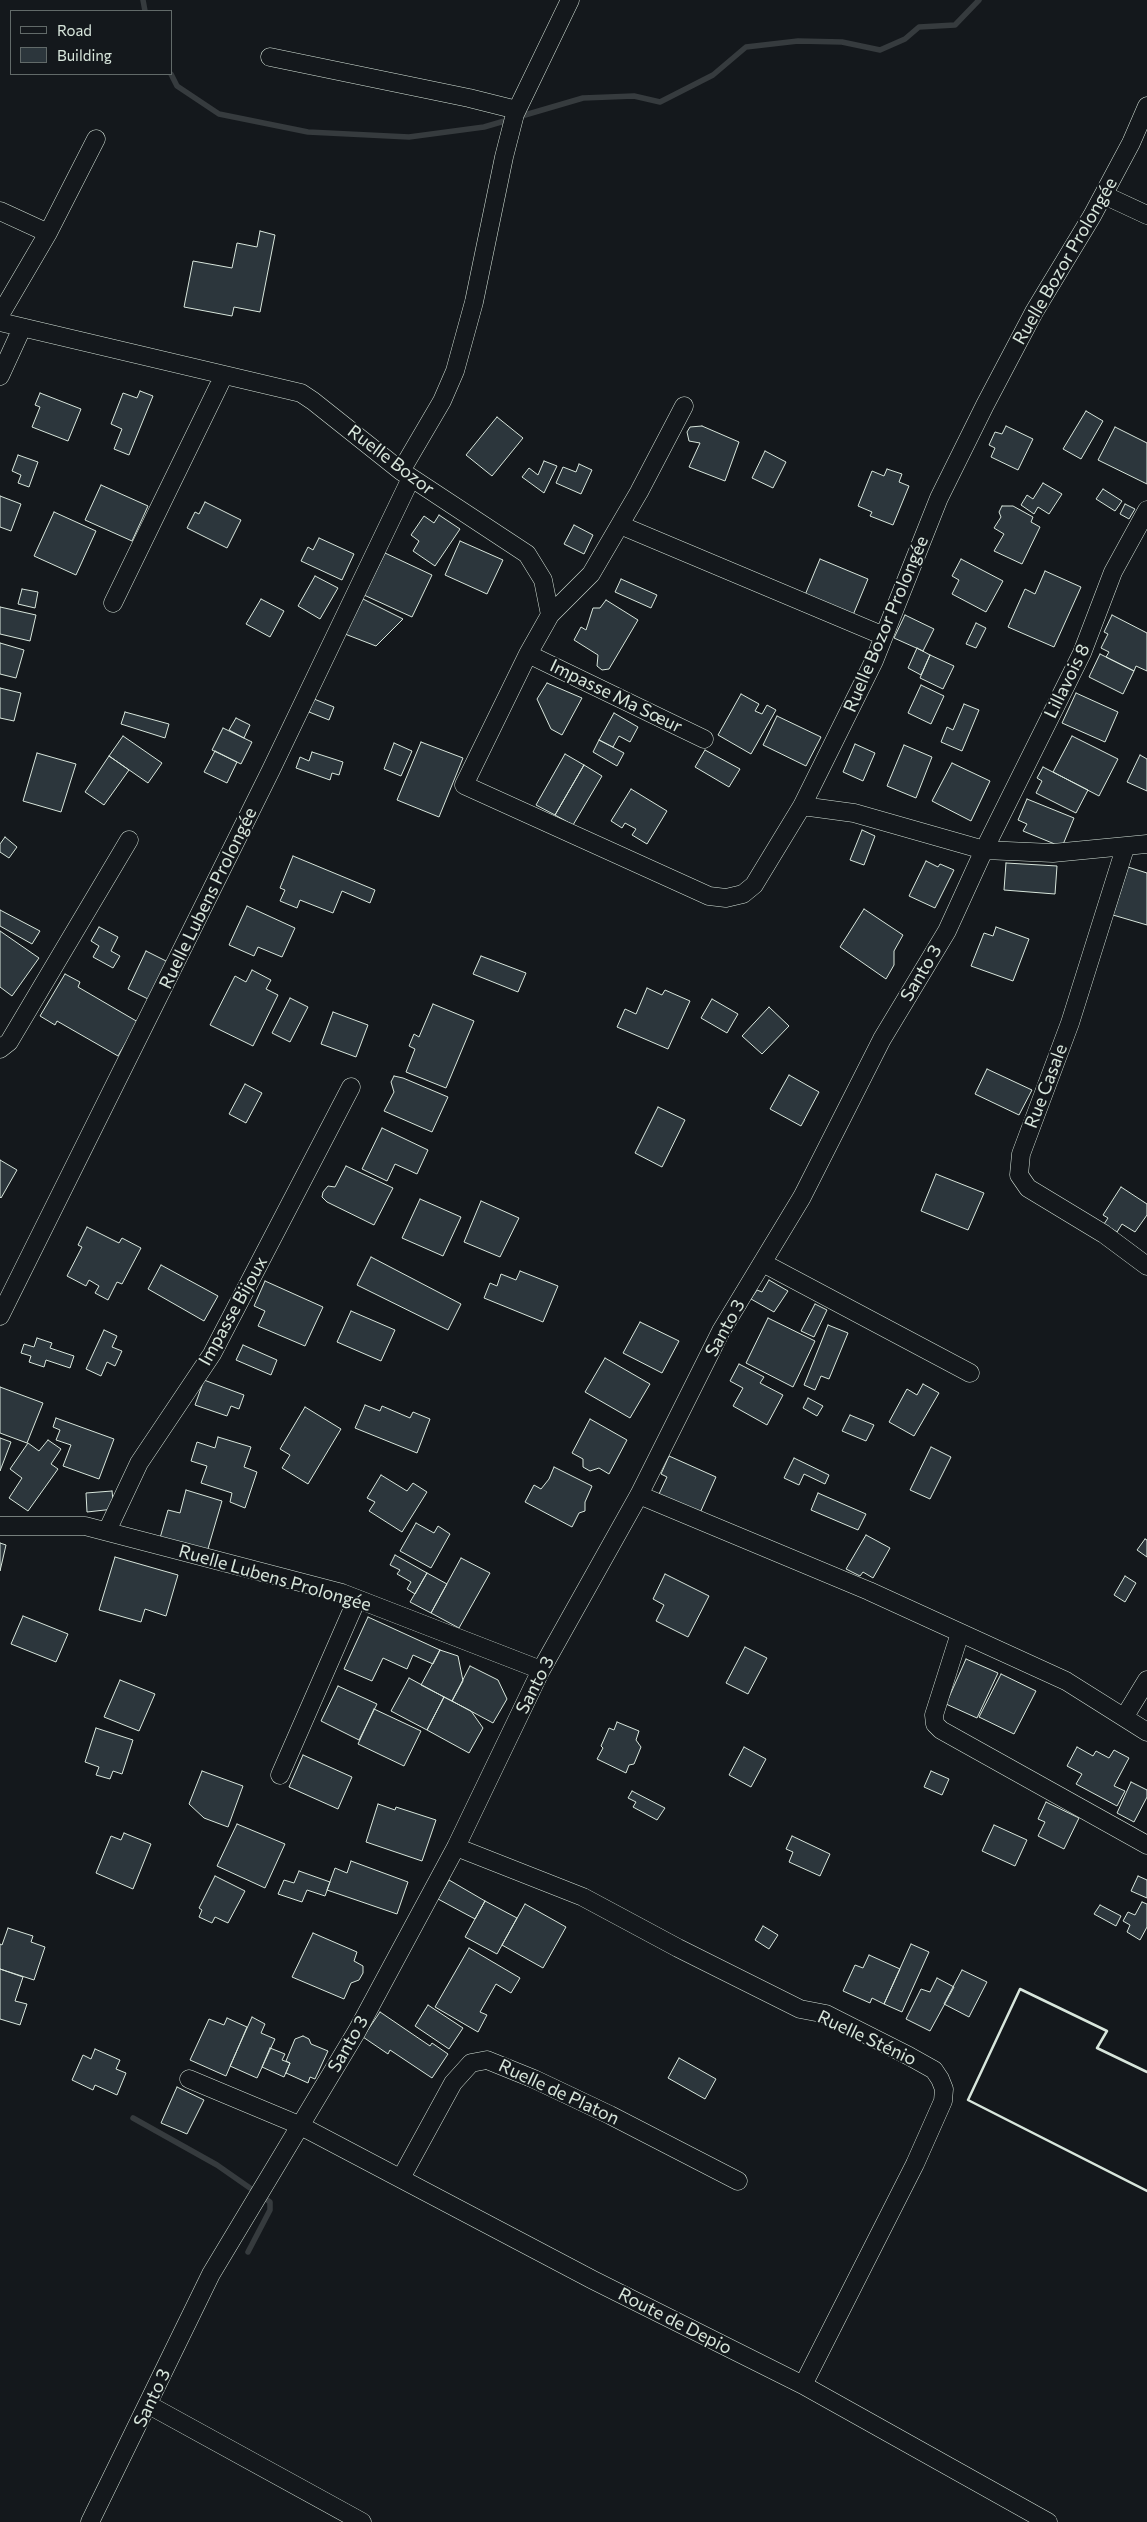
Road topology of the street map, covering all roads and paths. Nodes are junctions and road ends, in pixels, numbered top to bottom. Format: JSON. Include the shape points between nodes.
{"nodes":[{"id":1,"x":570,"y":0,"type":"edge"},
{"id":2,"x":270,"y":57,"type":"dead end"},
{"id":3,"x":1147,"y":106,"type":"edge"},
{"id":4,"x":516,"y":112,"type":"junction"},
{"id":5,"x":96,"y":139,"type":"dead end"},
{"id":6,"x":1104,"y":195,"type":"junction"},
{"id":7,"x":0,"y":211,"type":"edge"},
{"id":8,"x":1147,"y":215,"type":"edge"},
{"id":9,"x":48,"y":233,"type":"junction"},
{"id":10,"x":0,"y":315,"type":"edge"},
{"id":11,"x":0,"y":322,"type":"edge"},
{"id":12,"x":22,"y":328,"type":"junction"},
{"id":13,"x":224,"y":375,"type":"junction"},
{"id":14,"x":0,"y":376,"type":"edge"},
{"id":15,"x":684,"y":406,"type":"dead end"},
{"id":16,"x":406,"y":474,"type":"junction"},
{"id":17,"x":1147,"y":510,"type":"edge"},
{"id":18,"x":620,"y":525,"type":"junction"},
{"id":19,"x":113,"y":603,"type":"dead end"},
{"id":20,"x":550,"y":615,"type":"junction"},
{"id":21,"x":884,"y":636,"type":"junction"},
{"id":22,"x":528,"y":654,"type":"junction"},
{"id":23,"x":704,"y":739,"type":"dead end"},
{"id":24,"x":802,"y":806,"type":"junction"},
{"id":25,"x":129,"y":840,"type":"dead end"},
{"id":26,"x":1147,"y":844,"type":"edge"},
{"id":27,"x":1125,"y":848,"type":"junction"},
{"id":28,"x":984,"y":850,"type":"junction"},
{"id":29,"x":0,"y":1049,"type":"edge"},
{"id":30,"x":351,"y":1087,"type":"dead end"},
{"id":31,"x":763,"y":1263,"type":"junction"},
{"id":32,"x":1147,"y":1266,"type":"edge"},
{"id":33,"x":0,"y":1316,"type":"edge"},
{"id":34,"x":970,"y":1374,"type":"dead end"},
{"id":35,"x":639,"y":1495,"type":"junction"},
{"id":36,"x":0,"y":1526,"type":"edge"},
{"id":37,"x":107,"y":1531,"type":"junction"},
{"id":38,"x":357,"y":1599,"type":"junction"},
{"id":39,"x":960,"y":1633,"type":"junction"},
{"id":40,"x":541,"y":1670,"type":"junction"},
{"id":41,"x":1147,"y":1680,"type":"edge"},
{"id":42,"x":1125,"y":1716,"type":"junction"},
{"id":43,"x":1147,"y":1732,"type":"edge"},
{"id":44,"x":280,"y":1775,"type":"dead end"},
{"id":45,"x":1147,"y":1845,"type":"edge"},
{"id":46,"x":456,"y":1847,"type":"junction"},
{"id":47,"x":188,"y":2079,"type":"dead end"},
{"id":48,"x":300,"y":2125,"type":"junction"},
{"id":49,"x":401,"y":2178,"type":"junction"},
{"id":50,"x":738,"y":2181,"type":"dead end"},
{"id":51,"x":803,"y":2385,"type":"junction"},
{"id":52,"x":149,"y":2404,"type":"junction"},
{"id":53,"x":90,"y":2522,"type":"edge"},
{"id":54,"x":362,"y":2522,"type":"edge"},
{"id":55,"x":1048,"y":2522,"type":"edge"}],
"edges":[{"from":1,"to":4,"type":"street","name":"Ruelle Lubens Prolongée"},
{"from":2,"to":4,"type":"street","via":[[469,98]]},
{"from":3,"to":6,"type":"street","name":"Ruelle Bozor Prolongée"},
{"from":4,"to":16,"type":"street","name":"Ruelle Lubens Prolongée","via":[[474,302],[455,371]]},
{"from":5,"to":9,"type":"street"},
{"from":6,"to":8,"type":"street"},
{"from":6,"to":21,"type":"street","name":"Ruelle Bozor Prolongée","via":[[1034,312],[981,413],[939,498]]},
{"from":7,"to":9,"type":"street"},
{"from":9,"to":10,"type":"street"},
{"from":11,"to":12,"type":"street","name":"Ruelle Bozor"},
{"from":12,"to":13,"type":"street","name":"Ruelle Bozor"},
{"from":12,"to":14,"type":"street"},
{"from":13,"to":16,"type":"street","name":"Ruelle Bozor","via":[[301,393]]},
{"from":13,"to":19,"type":"street"},
{"from":15,"to":18,"type":"street"},
{"from":16,"to":20,"type":"street","name":"Ruelle Bozor","via":[[527,554],[543,580]]},
{"from":16,"to":33,"type":"street","name":"Ruelle Lubens Prolongée","via":[[267,779]]},
{"from":17,"to":28,"type":"street","name":"Lillavois 8","via":[[1112,572],[1082,653]]},
{"from":18,"to":20,"type":"street","via":[[591,574]]},
{"from":18,"to":21,"type":"street"},
{"from":20,"to":22,"type":"street"},
{"from":21,"to":24,"type":"street","name":"Ruelle Bozor Prolongée"},
{"from":22,"to":23,"type":"street","name":"Impasse Ma Sœur"},
{"from":22,"to":24,"type":"street","name":"Ruelle Bozor Prolongée","via":[[464,785],[709,896],[726,898],[743,894],[754,885]]},
{"from":24,"to":28,"type":"street","via":[[854,813]]},
{"from":25,"to":29,"type":"street","via":[[9,1042]]},
{"from":26,"to":27,"type":"street"},
{"from":27,"to":28,"type":"street","via":[[1053,853]]},
{"from":27,"to":32,"type":"street","name":"Rue Casale","via":[[1070,1023],[1021,1154],[1018,1175],[1028,1188],[1104,1234]]},
{"from":28,"to":31,"type":"street","name":"Santo 3","via":[[946,931],[882,1039],[802,1197]]},
{"from":30,"to":37,"type":"street","name":"Impasse Bijoux","via":[[212,1354],[139,1463]]},
{"from":31,"to":34,"type":"street"},
{"from":31,"to":35,"type":"street","name":"Santo 3","via":[[722,1331]]},
{"from":35,"to":39,"type":"street","via":[[869,1591]]},
{"from":35,"to":40,"type":"street","name":"Santo 3"},
{"from":36,"to":37,"type":"street","name":"Ruelle Lubens Prolongée","via":[[85,1526]]},
{"from":37,"to":38,"type":"street","name":"Ruelle Lubens Prolongée"},
{"from":38,"to":40,"type":"street","name":"Ruelle Lubens Prolongée"},
{"from":38,"to":44,"type":"street"},
{"from":39,"to":42,"type":"street","via":[[1066,1680]]},
{"from":39,"to":45,"type":"street","via":[[934,1715],[935,1724]]},
{"from":40,"to":46,"type":"street","name":"Santo 3"},
{"from":41,"to":42,"type":"street"},
{"from":42,"to":43,"type":"street"},
{"from":46,"to":48,"type":"street","name":"Santo 3","via":[[357,2031]]},
{"from":46,"to":51,"type":"street","name":"Ruelle Sténio","via":[[583,1897],[800,2009],[826,2014],[934,2070],[940,2079],[944,2089],[943,2101],[927,2137]]},
{"from":47,"to":48,"type":"street","name":"Route de Depio"},
{"from":48,"to":49,"type":"street","name":"Route de Depio"},
{"from":48,"to":52,"type":"street","name":"Santo 3","via":[[211,2274]]},
{"from":49,"to":50,"type":"street","name":"Ruelle de Platon","via":[[454,2083],[471,2063],[487,2060],[610,2115]]},
{"from":49,"to":51,"type":"street","name":"Route de Depio","via":[[592,2280]]},
{"from":51,"to":55,"type":"street","name":"Route de Depio"},
{"from":52,"to":53,"type":"street","name":"Santo 3"},
{"from":52,"to":54,"type":"street"}]}
